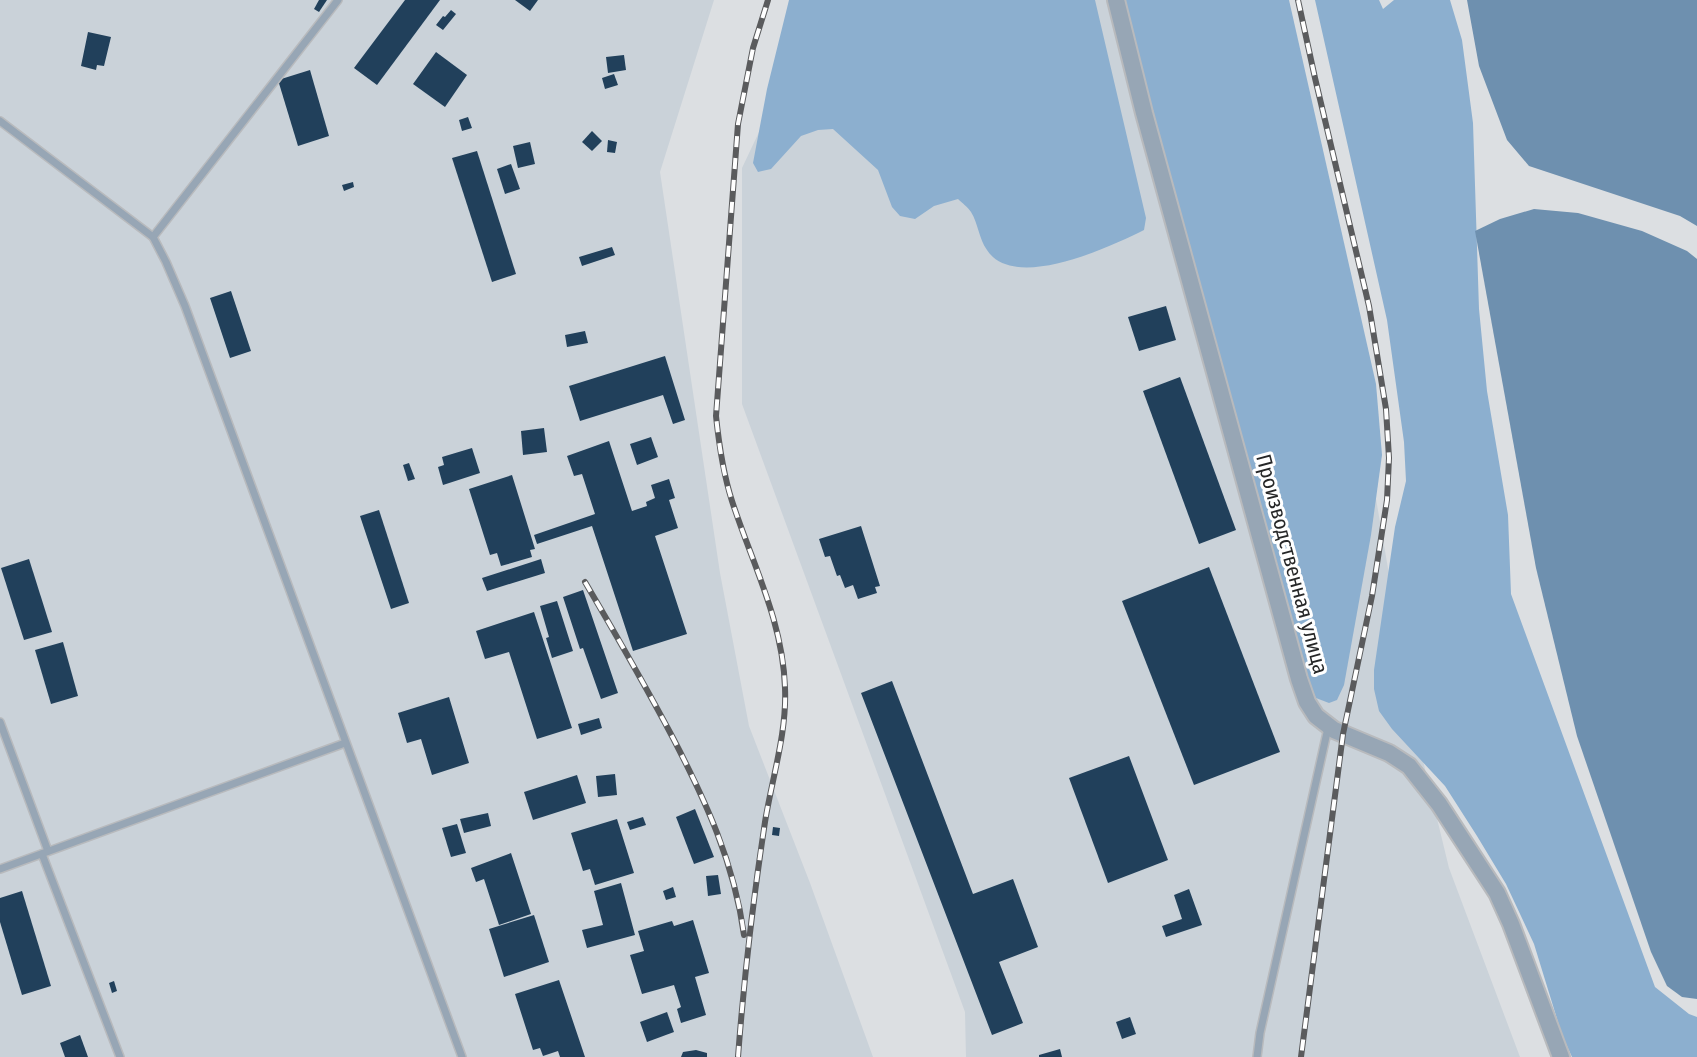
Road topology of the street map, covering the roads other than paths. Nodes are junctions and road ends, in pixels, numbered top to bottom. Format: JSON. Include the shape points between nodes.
{"nodes":[{"id":1,"x":338,"y":0,"type":"edge"},
{"id":2,"x":1116,"y":0,"type":"edge"},
{"id":3,"x":0,"y":121,"type":"edge"},
{"id":4,"x":153,"y":237,"type":"junction"},
{"id":5,"x":0,"y":722,"type":"edge"},
{"id":6,"x":1329,"y":726,"type":"junction"},
{"id":7,"x":345,"y":743,"type":"junction"},
{"id":8,"x":45,"y":853,"type":"junction"},
{"id":9,"x":0,"y":869,"type":"edge"},
{"id":10,"x":120,"y":1057,"type":"edge"},
{"id":11,"x":462,"y":1057,"type":"edge"},
{"id":12,"x":1257,"y":1057,"type":"edge"},
{"id":13,"x":1561,"y":1057,"type":"edge"}],
"edges":[{"from":1,"to":4,"type":"lane"},
{"from":2,"to":6,"type":"street","name":"Производственная улица","via":[[1299,679],[1307,702]]},
{"from":3,"to":4,"type":"lane"},
{"from":4,"to":7,"type":"lane","via":[[185,306]]},
{"from":5,"to":8,"type":"lane"},
{"from":6,"to":12,"type":"lane"},
{"from":6,"to":13,"type":"street","name":"Производственная улица","via":[[1409,766],[1439,804],[1497,893]]},
{"from":7,"to":8,"type":"lane"},
{"from":7,"to":11,"type":"lane"},
{"from":8,"to":9,"type":"lane"},
{"from":8,"to":10,"type":"lane"}]}
